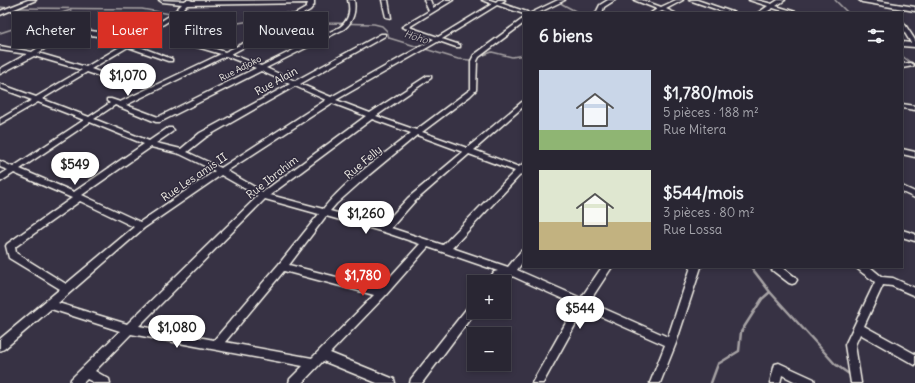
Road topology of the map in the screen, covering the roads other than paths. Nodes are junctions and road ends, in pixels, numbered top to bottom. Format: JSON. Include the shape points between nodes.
{"nodes":[{"id":1,"x":33,"y":0,"type":"edge"},
{"id":2,"x":162,"y":0,"type":"edge"},
{"id":3,"x":311,"y":0,"type":"edge"},
{"id":4,"x":351,"y":0,"type":"edge"},
{"id":5,"x":385,"y":0,"type":"edge"},
{"id":6,"x":427,"y":0,"type":"edge"},
{"id":7,"x":450,"y":0,"type":"edge"},
{"id":8,"x":485,"y":0,"type":"edge"},
{"id":9,"x":612,"y":0,"type":"edge"},
{"id":10,"x":637,"y":0,"type":"edge"},
{"id":11,"x":680,"y":0,"type":"edge"},
{"id":12,"x":692,"y":0,"type":"edge"},
{"id":13,"x":752,"y":0,"type":"edge"},
{"id":14,"x":782,"y":0,"type":"edge"},
{"id":15,"x":862,"y":0,"type":"edge"},
{"id":16,"x":898,"y":0,"type":"edge"},
{"id":17,"x":188,"y":1,"type":"edge"},
{"id":18,"x":561,"y":1,"type":"edge"},
{"id":19,"x":499,"y":2,"type":"edge"},
{"id":20,"x":772,"y":6,"type":"junction"},
{"id":21,"x":899,"y":6,"type":"junction"},
{"id":22,"x":661,"y":9,"type":"junction"},
{"id":23,"x":431,"y":10,"type":"junction"},
{"id":24,"x":915,"y":10,"type":"edge"},
{"id":25,"x":523,"y":12,"type":"edge"},
{"id":26,"x":536,"y":12,"type":"edge"},
{"id":27,"x":599,"y":12,"type":"edge"},
{"id":28,"x":656,"y":12,"type":"edge"},
{"id":29,"x":669,"y":12,"type":"edge"},
{"id":30,"x":729,"y":12,"type":"edge"},
{"id":31,"x":763,"y":12,"type":"edge"},
{"id":32,"x":793,"y":12,"type":"edge"},
{"id":33,"x":900,"y":12,"type":"edge"},
{"id":34,"x":0,"y":13,"type":"edge"},
{"id":35,"x":389,"y":17,"type":"dead end"},
{"id":36,"x":523,"y":21,"type":"edge"},
{"id":37,"x":162,"y":23,"type":"edge"},
{"id":38,"x":903,"y":26,"type":"edge"},
{"id":39,"x":907,"y":32,"type":"junction"},
{"id":40,"x":915,"y":33,"type":"edge"},
{"id":41,"x":383,"y":35,"type":"dead end"},
{"id":42,"x":437,"y":39,"type":"junction"},
{"id":43,"x":903,"y":44,"type":"edge"},
{"id":44,"x":915,"y":45,"type":"edge"},
{"id":45,"x":458,"y":46,"type":"dead end"},
{"id":46,"x":0,"y":48,"type":"edge"},
{"id":47,"x":41,"y":48,"type":"edge"},
{"id":48,"x":122,"y":48,"type":"edge"},
{"id":49,"x":138,"y":48,"type":"edge"},
{"id":50,"x":206,"y":48,"type":"edge"},
{"id":51,"x":34,"y":53,"type":"junction"},
{"id":52,"x":225,"y":55,"type":"junction"},
{"id":53,"x":170,"y":60,"type":"dead end"},
{"id":54,"x":911,"y":65,"type":"dead end"},
{"id":55,"x":903,"y":66,"type":"edge"},
{"id":56,"x":260,"y":68,"type":"junction"},
{"id":57,"x":88,"y":70,"type":"junction"},
{"id":58,"x":0,"y":72,"type":"edge"},
{"id":59,"x":428,"y":77,"type":"dead end"},
{"id":60,"x":295,"y":83,"type":"junction"},
{"id":61,"x":130,"y":85,"type":"dead end"},
{"id":62,"x":0,"y":86,"type":"edge"},
{"id":63,"x":36,"y":99,"type":"junction"},
{"id":64,"x":331,"y":100,"type":"junction"},
{"id":65,"x":116,"y":102,"type":"junction"},
{"id":66,"x":523,"y":104,"type":"edge"},
{"id":67,"x":903,"y":106,"type":"edge"},
{"id":68,"x":915,"y":108,"type":"edge"},
{"id":69,"x":371,"y":116,"type":"junction"},
{"id":70,"x":89,"y":120,"type":"junction"},
{"id":71,"x":0,"y":122,"type":"edge"},
{"id":72,"x":170,"y":130,"type":"dead end"},
{"id":73,"x":416,"y":133,"type":"junction"},
{"id":74,"x":150,"y":144,"type":"junction"},
{"id":75,"x":903,"y":150,"type":"edge"},
{"id":76,"x":466,"y":151,"type":"junction"},
{"id":77,"x":182,"y":152,"type":"junction"},
{"id":78,"x":915,"y":155,"type":"edge"},
{"id":79,"x":0,"y":164,"type":"edge"},
{"id":80,"x":523,"y":169,"type":"edge"},
{"id":81,"x":13,"y":170,"type":"junction"},
{"id":82,"x":221,"y":171,"type":"junction"},
{"id":83,"x":0,"y":179,"type":"edge"},
{"id":84,"x":903,"y":189,"type":"edge"},
{"id":85,"x":915,"y":194,"type":"edge"},
{"id":86,"x":76,"y":196,"type":"junction"},
{"id":87,"x":263,"y":196,"type":"junction"},
{"id":88,"x":325,"y":213,"type":"junction"},
{"id":89,"x":141,"y":226,"type":"junction"},
{"id":90,"x":385,"y":229,"type":"junction"},
{"id":91,"x":903,"y":233,"type":"edge"},
{"id":92,"x":915,"y":238,"type":"edge"},
{"id":93,"x":426,"y":243,"type":"junction"},
{"id":94,"x":446,"y":249,"type":"junction"},
{"id":95,"x":523,"y":255,"type":"edge"},
{"id":96,"x":282,"y":267,"type":"junction"},
{"id":97,"x":606,"y":268,"type":"edge"},
{"id":98,"x":696,"y":268,"type":"edge"},
{"id":99,"x":776,"y":268,"type":"edge"},
{"id":100,"x":863,"y":268,"type":"edge"},
{"id":101,"x":510,"y":270,"type":"junction"},
{"id":102,"x":497,"y":275,"type":"edge"},
{"id":103,"x":792,"y":280,"type":"dead end"},
{"id":104,"x":880,"y":281,"type":"junction"},
{"id":105,"x":67,"y":289,"type":"junction"},
{"id":106,"x":915,"y":292,"type":"edge"},
{"id":107,"x":382,"y":293,"type":"junction"},
{"id":108,"x":49,"y":304,"type":"junction"},
{"id":109,"x":582,"y":304,"type":"junction"},
{"id":110,"x":467,"y":315,"type":"edge"},
{"id":111,"x":858,"y":328,"type":"junction"},
{"id":112,"x":128,"y":329,"type":"junction"},
{"id":113,"x":671,"y":343,"type":"junction"},
{"id":114,"x":216,"y":345,"type":"junction"},
{"id":115,"x":0,"y":346,"type":"edge"},
{"id":116,"x":322,"y":354,"type":"junction"},
{"id":117,"x":915,"y":360,"type":"edge"},
{"id":118,"x":313,"y":363,"type":"junction"},
{"id":119,"x":86,"y":372,"type":"junction"},
{"id":120,"x":75,"y":383,"type":"edge"},
{"id":121,"x":105,"y":383,"type":"edge"},
{"id":122,"x":294,"y":383,"type":"edge"},
{"id":123,"x":390,"y":383,"type":"edge"},
{"id":124,"x":415,"y":383,"type":"edge"},
{"id":125,"x":537,"y":383,"type":"edge"},
{"id":126,"x":655,"y":383,"type":"edge"},
{"id":127,"x":775,"y":383,"type":"edge"},
{"id":128,"x":810,"y":383,"type":"edge"},
{"id":129,"x":856,"y":383,"type":"edge"}],
"edges":[{"from":1,"to":34,"type":"street"},
{"from":2,"to":17,"type":"street"},
{"from":3,"to":17,"type":"street"},
{"from":3,"to":52,"type":"street","via":[[308,9]]},
{"from":4,"to":56,"type":"street","name":"Rue Adjoko","via":[[353,7],[348,23]]},
{"from":5,"to":35,"type":"street"},
{"from":6,"to":23,"type":"street"},
{"from":7,"to":23,"type":"street"},
{"from":8,"to":19,"type":"street"},
{"from":9,"to":27,"type":"street","via":[[602,6]]},
{"from":10,"to":22,"type":"street"},
{"from":11,"to":22,"type":"street"},
{"from":12,"to":30,"type":"street"},
{"from":13,"to":20,"type":"street"},
{"from":14,"to":20,"type":"street"},
{"from":15,"to":21,"type":"street"},
{"from":16,"to":21,"type":"street"},
{"from":17,"to":37,"type":"street"},
{"from":18,"to":26,"type":"street"},
{"from":19,"to":25,"type":"street"},
{"from":19,"to":42,"type":"street","name":"Rue Les amis II"},
{"from":20,"to":31,"type":"street"},
{"from":20,"to":32,"type":"street"},
{"from":21,"to":24,"type":"street"},
{"from":21,"to":33,"type":"street"},
{"from":22,"to":28,"type":"street"},
{"from":22,"to":29,"type":"street"},
{"from":23,"to":42,"type":"street","via":[[405,27]]},
{"from":36,"to":73,"type":"street","name":"Rue Felly","via":[[475,58],[474,90]]},
{"from":38,"to":39,"type":"street"},
{"from":39,"to":40,"type":"street"},
{"from":39,"to":44,"type":"street"},
{"from":41,"to":60,"type":"street","name":"Rue Alain"},
{"from":42,"to":45,"type":"street"},
{"from":42,"to":64,"type":"street","name":"Rue Les amis II"},
{"from":43,"to":44,"type":"street"},
{"from":46,"to":51,"type":"street"},
{"from":47,"to":51,"type":"street"},
{"from":48,"to":57,"type":"street"},
{"from":49,"to":53,"type":"street"},
{"from":50,"to":52,"type":"street"},
{"from":51,"to":57,"type":"street"},
{"from":51,"to":58,"type":"street"},
{"from":52,"to":56,"type":"street"},
{"from":52,"to":65,"type":"street"},
{"from":54,"to":55,"type":"street"},
{"from":56,"to":60,"type":"street"},
{"from":56,"to":65,"type":"street","name":"Rue Adjoko","via":[[158,120]]},
{"from":57,"to":61,"type":"street"},
{"from":57,"to":63,"type":"street"},
{"from":59,"to":69,"type":"street","name":"Rue Ibrahim"},
{"from":60,"to":64,"type":"street"},
{"from":60,"to":77,"type":"street","name":"Rue Alain","via":[[203,135]]},
{"from":62,"to":63,"type":"street"},
{"from":63,"to":70,"type":"street"},
{"from":63,"to":71,"type":"street"},
{"from":64,"to":69,"type":"street"},
{"from":64,"to":82,"type":"street","name":"Rue Les amis II"},
{"from":65,"to":70,"type":"street"},
{"from":66,"to":76,"type":"street"},
{"from":67,"to":68,"type":"street"},
{"from":69,"to":73,"type":"street"},
{"from":69,"to":87,"type":"street","name":"Rue Ibrahim"},
{"from":70,"to":74,"type":"street"},
{"from":70,"to":81,"type":"street"},
{"from":72,"to":74,"type":"street"},
{"from":73,"to":76,"type":"street"},
{"from":73,"to":88,"type":"street","name":"Rue Felly","via":[[361,177],[333,202]]},
{"from":74,"to":77,"type":"street"},
{"from":74,"to":86,"type":"street"},
{"from":75,"to":78,"type":"street"},
{"from":76,"to":80,"type":"street"},
{"from":76,"to":90,"type":"street","via":[[411,200]]},
{"from":77,"to":82,"type":"street"},
{"from":79,"to":81,"type":"street"},
{"from":80,"to":94,"type":"street"},
{"from":81,"to":83,"type":"street"},
{"from":81,"to":86,"type":"street"},
{"from":82,"to":87,"type":"street"},
{"from":82,"to":89,"type":"street","name":"Rue Les amis II"},
{"from":84,"to":85,"type":"street"},
{"from":86,"to":89,"type":"street"},
{"from":86,"to":105,"type":"street","via":[[10,246],[12,256]]},
{"from":87,"to":88,"type":"street"},
{"from":87,"to":112,"type":"street","name":"Rue Ibrahim"},
{"from":88,"to":90,"type":"street"},
{"from":88,"to":96,"type":"street","name":"Rue Felly"},
{"from":89,"to":105,"type":"street","name":"Rue Les amis II"},
{"from":90,"to":93,"type":"street"},
{"from":91,"to":92,"type":"street"},
{"from":93,"to":94,"type":"street"},
{"from":93,"to":107,"type":"street"},
{"from":94,"to":101,"type":"street"},
{"from":95,"to":101,"type":"street"},
{"from":96,"to":107,"type":"street"},
{"from":96,"to":114,"type":"street","name":"Rue Felly"},
{"from":97,"to":109,"type":"street"},
{"from":98,"to":113,"type":"street"},
{"from":99,"to":103,"type":"street"},
{"from":100,"to":104,"type":"street"},
{"from":101,"to":102,"type":"street"},
{"from":101,"to":109,"type":"street"},
{"from":104,"to":106,"type":"street","via":[[893,282]]},
{"from":104,"to":111,"type":"street"},
{"from":105,"to":108,"type":"street","name":"Rue Les amis II"},
{"from":107,"to":116,"type":"street"},
{"from":108,"to":112,"type":"street"},
{"from":108,"to":115,"type":"street","name":"Rue Les amis II"},
{"from":109,"to":113,"type":"street"},
{"from":109,"to":125,"type":"street"},
{"from":110,"to":124,"type":"street"},
{"from":111,"to":117,"type":"street"},
{"from":111,"to":129,"type":"street","via":[[850,345]]},
{"from":112,"to":114,"type":"street"},
{"from":112,"to":119,"type":"street","name":"Rue Ibrahim"},
{"from":113,"to":126,"type":"street"},
{"from":114,"to":118,"type":"street"},
{"from":116,"to":118,"type":"street"},
{"from":116,"to":123,"type":"street"},
{"from":118,"to":122,"type":"street"},
{"from":119,"to":120,"type":"street","name":"Rue Ibrahim"},
{"from":119,"to":121,"type":"street"},
{"from":127,"to":128,"type":"street","via":[[779,368]]}]}
